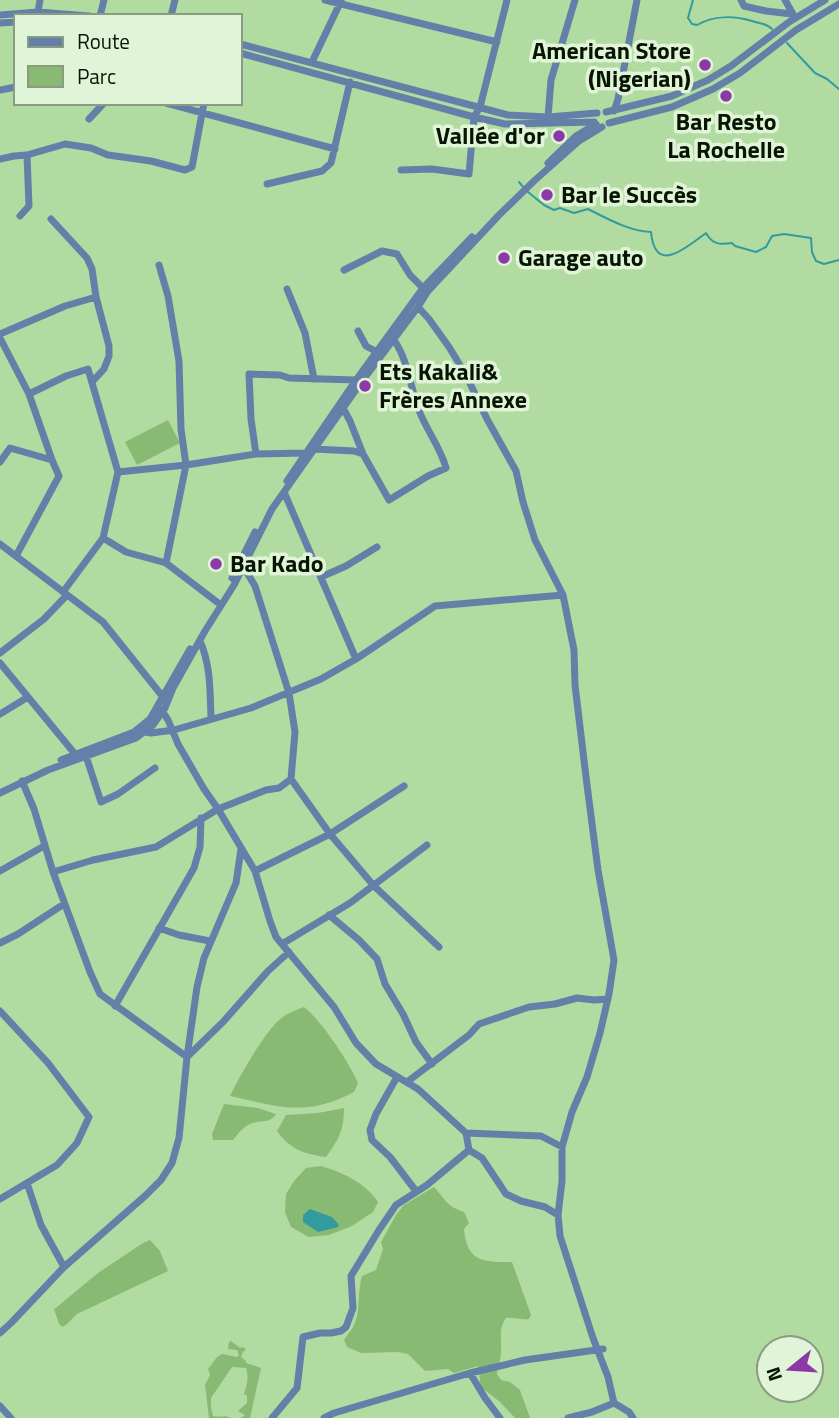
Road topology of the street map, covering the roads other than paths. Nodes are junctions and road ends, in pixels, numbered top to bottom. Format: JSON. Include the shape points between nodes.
{"nodes":[{"id":1,"x":40,"y":0,"type":"edge"},
{"id":2,"x":325,"y":0,"type":"edge"},
{"id":3,"x":507,"y":0,"type":"edge"},
{"id":4,"x":575,"y":0,"type":"edge"},
{"id":5,"x":637,"y":0,"type":"edge"},
{"id":6,"x":741,"y":0,"type":"edge"},
{"id":7,"x":785,"y":0,"type":"edge"},
{"id":8,"x":825,"y":0,"type":"edge"},
{"id":9,"x":341,"y":2,"type":"edge"},
{"id":10,"x":839,"y":4,"type":"edge"},
{"id":11,"x":38,"y":12,"type":"junction"},
{"id":12,"x":64,"y":14,"type":"edge"},
{"id":13,"x":0,"y":15,"type":"edge"},
{"id":14,"x":795,"y":15,"type":"junction"},
{"id":15,"x":497,"y":42,"type":"junction"},
{"id":16,"x":242,"y":44,"type":"edge"},
{"id":17,"x":242,"y":54,"type":"edge"},
{"id":18,"x":312,"y":62,"type":"junction"},
{"id":19,"x":350,"y":82,"type":"junction"},
{"id":20,"x":102,"y":105,"type":"edge"},
{"id":21,"x":173,"y":105,"type":"edge"},
{"id":22,"x":204,"y":105,"type":"edge"},
{"id":23,"x":480,"y":107,"type":"junction"},
{"id":24,"x":610,"y":112,"type":"junction"},
{"id":25,"x":202,"y":113,"type":"junction"},
{"id":26,"x":597,"y":113,"type":"junction"},
{"id":27,"x":474,"y":117,"type":"junction"},
{"id":28,"x":548,"y":117,"type":"junction"},
{"id":29,"x":89,"y":119,"type":"dead end"},
{"id":30,"x":600,"y":124,"type":"junction"},
{"id":31,"x":335,"y":149,"type":"junction"},
{"id":32,"x":27,"y":155,"type":"junction"},
{"id":33,"x":0,"y":159,"type":"edge"},
{"id":34,"x":401,"y":170,"type":"dead end"},
{"id":35,"x":267,"y":184,"type":"dead end"},
{"id":36,"x":524,"y":189,"type":"junction"},
{"id":37,"x":20,"y":216,"type":"dead end"},
{"id":38,"x":51,"y":219,"type":"dead end"},
{"id":39,"x":159,"y":265,"type":"dead end"},
{"id":40,"x":344,"y":270,"type":"dead end"},
{"id":41,"x":423,"y":288,"type":"junction"},
{"id":42,"x":287,"y":289,"type":"dead end"},
{"id":43,"x":96,"y":297,"type":"junction"},
{"id":44,"x":418,"y":307,"type":"junction"},
{"id":45,"x":358,"y":331,"type":"dead end"},
{"id":46,"x":0,"y":336,"type":"edge"},
{"id":47,"x":394,"y":340,"type":"junction"},
{"id":48,"x":377,"y":352,"type":"junction"},
{"id":49,"x":314,"y":379,"type":"junction"},
{"id":50,"x":355,"y":380,"type":"junction"},
{"id":51,"x":92,"y":382,"type":"junction"},
{"id":52,"x":29,"y":394,"type":"junction"},
{"id":53,"x":343,"y":408,"type":"junction"},
{"id":54,"x":314,"y":449,"type":"junction"},
{"id":55,"x":305,"y":453,"type":"junction"},
{"id":56,"x":256,"y":454,"type":"junction"},
{"id":57,"x":363,"y":454,"type":"junction"},
{"id":58,"x":51,"y":460,"type":"junction"},
{"id":59,"x":0,"y":462,"type":"edge"},
{"id":60,"x":186,"y":465,"type":"junction"},
{"id":61,"x":118,"y":472,"type":"junction"},
{"id":62,"x":284,"y":492,"type":"junction"},
{"id":63,"x":103,"y":538,"type":"junction"},
{"id":64,"x":0,"y":544,"type":"edge"},
{"id":65,"x":377,"y":547,"type":"dead end"},
{"id":66,"x":16,"y":556,"type":"junction"},
{"id":67,"x":166,"y":564,"type":"junction"},
{"id":68,"x":243,"y":566,"type":"junction"},
{"id":69,"x":321,"y":577,"type":"junction"},
{"id":70,"x":65,"y":594,"type":"junction"},
{"id":71,"x":563,"y":595,"type":"junction"},
{"id":72,"x":217,"y":602,"type":"junction"},
{"id":73,"x":200,"y":641,"type":"junction"},
{"id":74,"x":0,"y":653,"type":"edge"},
{"id":75,"x":356,"y":659,"type":"junction"},
{"id":76,"x":0,"y":663,"type":"edge"},
{"id":77,"x":289,"y":693,"type":"junction"},
{"id":78,"x":28,"y":697,"type":"junction"},
{"id":79,"x":163,"y":697,"type":"junction"},
{"id":80,"x":161,"y":709,"type":"junction"},
{"id":81,"x":0,"y":714,"type":"edge"},
{"id":82,"x":211,"y":719,"type":"junction"},
{"id":83,"x":174,"y":730,"type":"junction"},
{"id":84,"x":145,"y":732,"type":"junction"},
{"id":85,"x":75,"y":754,"type":"junction"},
{"id":86,"x":86,"y":756,"type":"junction"},
{"id":87,"x":155,"y":768,"type":"dead end"},
{"id":88,"x":291,"y":779,"type":"junction"},
{"id":89,"x":22,"y":781,"type":"junction"},
{"id":90,"x":404,"y":786,"type":"dead end"},
{"id":91,"x":0,"y":791,"type":"edge"},
{"id":92,"x":218,"y":808,"type":"junction"},
{"id":93,"x":201,"y":818,"type":"junction"},
{"id":94,"x":330,"y":834,"type":"junction"},
{"id":95,"x":427,"y":845,"type":"dead end"},
{"id":96,"x":44,"y":846,"type":"junction"},
{"id":97,"x":242,"y":848,"type":"junction"},
{"id":98,"x":0,"y":871,"type":"edge"},
{"id":99,"x":255,"y":871,"type":"junction"},
{"id":100,"x":53,"y":872,"type":"junction"},
{"id":101,"x":374,"y":886,"type":"junction"},
{"id":102,"x":64,"y":904,"type":"junction"},
{"id":103,"x":329,"y":915,"type":"junction"},
{"id":104,"x":159,"y":928,"type":"junction"},
{"id":105,"x":210,"y":941,"type":"junction"},
{"id":106,"x":0,"y":943,"type":"edge"},
{"id":107,"x":282,"y":944,"type":"junction"},
{"id":108,"x":439,"y":947,"type":"dead end"},
{"id":109,"x":289,"y":952,"type":"junction"},
{"id":110,"x":608,"y":999,"type":"junction"},
{"id":111,"x":115,"y":1006,"type":"junction"},
{"id":112,"x":0,"y":1011,"type":"edge"},
{"id":113,"x":187,"y":1056,"type":"junction"},
{"id":114,"x":432,"y":1064,"type":"junction"},
{"id":115,"x":397,"y":1077,"type":"junction"},
{"id":116,"x":407,"y":1082,"type":"junction"},
{"id":117,"x":467,"y":1133,"type":"junction"},
{"id":118,"x":562,"y":1147,"type":"junction"},
{"id":119,"x":469,"y":1150,"type":"junction"},
{"id":120,"x":27,"y":1183,"type":"junction"},
{"id":121,"x":416,"y":1191,"type":"junction"},
{"id":122,"x":0,"y":1199,"type":"edge"},
{"id":123,"x":558,"y":1215,"type":"junction"},
{"id":124,"x":64,"y":1267,"type":"junction"},
{"id":125,"x":0,"y":1333,"type":"edge"},
{"id":126,"x":600,"y":1350,"type":"junction"},
{"id":127,"x":470,"y":1373,"type":"junction"},
{"id":128,"x":614,"y":1403,"type":"junction"},
{"id":129,"x":0,"y":1406,"type":"edge"},
{"id":130,"x":353,"y":1409,"type":"junction"},
{"id":131,"x":11,"y":1418,"type":"edge"},
{"id":132,"x":272,"y":1418,"type":"edge"},
{"id":133,"x":324,"y":1418,"type":"edge"},
{"id":134,"x":356,"y":1418,"type":"edge"},
{"id":135,"x":499,"y":1418,"type":"edge"},
{"id":136,"x":568,"y":1418,"type":"edge"},
{"id":137,"x":633,"y":1418,"type":"edge"}],
"edges":[{"from":1,"to":11,"type":"street"},
{"from":2,"to":9,"type":"street"},
{"from":3,"to":15,"type":"street"},
{"from":4,"to":28,"type":"street","via":[[551,80]]},
{"from":5,"to":24,"type":"street","via":[[618,99]]},
{"from":6,"to":14,"type":"street","via":[[744,6]]},
{"from":7,"to":14,"type":"street"},
{"from":8,"to":14,"type":"street"},
{"from":9,"to":15,"type":"street"},
{"from":9,"to":18,"type":"street"},
{"from":10,"to":30,"type":"street","via":[[713,89],[672,107]]},
{"from":11,"to":12,"type":"street"},
{"from":11,"to":13,"type":"street"},
{"from":14,"to":24,"type":"street","via":[[708,80],[672,96]]},
{"from":15,"to":23,"type":"street"},
{"from":16,"to":18,"type":"street"},
{"from":17,"to":19,"type":"street"},
{"from":18,"to":23,"type":"street"},
{"from":19,"to":27,"type":"street"},
{"from":19,"to":31,"type":"street"},
{"from":20,"to":29,"type":"street"},
{"from":21,"to":25,"type":"street"},
{"from":22,"to":25,"type":"street"},
{"from":23,"to":27,"type":"street"},
{"from":23,"to":28,"type":"street","via":[[508,115]]},
{"from":24,"to":26,"type":"street"},
{"from":24,"to":30,"type":"street"},
{"from":25,"to":31,"type":"street"},
{"from":25,"to":32,"type":"street","via":[[192,167],[185,170],[65,144]]},
{"from":26,"to":28,"type":"street"},
{"from":26,"to":30,"type":"street","via":[[594,117]]},
{"from":27,"to":30,"type":"street","via":[[505,124]]},
{"from":27,"to":34,"type":"street","via":[[469,174]]},
{"from":30,"to":36,"type":"street","via":[[576,135]]},
{"from":31,"to":35,"type":"street","via":[[331,163],[322,171]]},
{"from":32,"to":33,"type":"street"},
{"from":32,"to":37,"type":"street","via":[[29,206]]},
{"from":36,"to":41,"type":"street"},
{"from":36,"to":44,"type":"street"},
{"from":38,"to":43,"type":"street","via":[[88,258]]},
{"from":39,"to":60,"type":"street","via":[[179,361]]},
{"from":40,"to":41,"type":"street","via":[[382,251],[397,254]]},
{"from":41,"to":48,"type":"street"},
{"from":42,"to":49,"type":"street","via":[[305,333]]},
{"from":43,"to":46,"type":"street"},
{"from":43,"to":51,"type":"street","via":[[109,356]]},
{"from":44,"to":47,"type":"street"},
{"from":44,"to":71,"type":"street","via":[[466,375],[516,471],[535,540]]},
{"from":45,"to":48,"type":"street","via":[[366,346]]},
{"from":46,"to":52,"type":"street"},
{"from":47,"to":53,"type":"street"},
{"from":47,"to":57,"type":"street","via":[[407,365],[419,411],[446,468],[389,500]]},
{"from":48,"to":50,"type":"street"},
{"from":49,"to":50,"type":"street"},
{"from":49,"to":56,"type":"street","via":[[249,374]]},
{"from":50,"to":55,"type":"street"},
{"from":51,"to":52,"type":"street","via":[[88,369]]},
{"from":51,"to":61,"type":"street"},
{"from":52,"to":58,"type":"street"},
{"from":53,"to":54,"type":"street"},
{"from":53,"to":57,"type":"street"},
{"from":54,"to":57,"type":"street"},
{"from":54,"to":62,"type":"street"},
{"from":55,"to":56,"type":"street"},
{"from":55,"to":72,"type":"street","via":[[268,508]]},
{"from":56,"to":60,"type":"street"},
{"from":58,"to":59,"type":"street","via":[[10,448]]},
{"from":58,"to":66,"type":"street","via":[[59,476]]},
{"from":60,"to":61,"type":"street"},
{"from":60,"to":67,"type":"street"},
{"from":61,"to":63,"type":"street"},
{"from":62,"to":68,"type":"street"},
{"from":62,"to":69,"type":"street"},
{"from":63,"to":67,"type":"street","via":[[126,552]]},
{"from":63,"to":70,"type":"street"},
{"from":64,"to":66,"type":"street"},
{"from":65,"to":69,"type":"street"},
{"from":66,"to":70,"type":"street"},
{"from":67,"to":72,"type":"street"},
{"from":68,"to":73,"type":"street"},
{"from":68,"to":77,"type":"street","via":[[256,586]]},
{"from":69,"to":75,"type":"street"},
{"from":70,"to":74,"type":"street","via":[[44,619]]},
{"from":70,"to":79,"type":"street","via":[[103,622]]},
{"from":71,"to":75,"type":"street","via":[[435,606]]},
{"from":71,"to":110,"type":"street","via":[[614,960]]},
{"from":72,"to":79,"type":"street"},
{"from":73,"to":80,"type":"street"},
{"from":73,"to":82,"type":"street","via":[[209,677]]},
{"from":75,"to":77,"type":"street"},
{"from":76,"to":78,"type":"street"},
{"from":77,"to":82,"type":"street"},
{"from":77,"to":88,"type":"street","via":[[295,732]]},
{"from":78,"to":81,"type":"street"},
{"from":78,"to":85,"type":"street"},
{"from":79,"to":80,"type":"street"},
{"from":80,"to":83,"type":"street"},
{"from":80,"to":84,"type":"street"},
{"from":80,"to":85,"type":"street","via":[[134,732]]},
{"from":82,"to":83,"type":"street"},
{"from":83,"to":84,"type":"street"},
{"from":83,"to":92,"type":"street"},
{"from":84,"to":86,"type":"street"},
{"from":85,"to":91,"type":"street"},
{"from":86,"to":87,"type":"street","via":[[101,802]]},
{"from":86,"to":89,"type":"street"},
{"from":88,"to":92,"type":"street","via":[[279,788]]},
{"from":88,"to":94,"type":"street"},
{"from":89,"to":91,"type":"street"},
{"from":89,"to":96,"type":"street"},
{"from":90,"to":94,"type":"street"},
{"from":92,"to":93,"type":"street"},
{"from":92,"to":97,"type":"street"},
{"from":93,"to":100,"type":"street","via":[[156,847]]},
{"from":93,"to":104,"type":"street","via":[[201,847],[194,868]]},
{"from":94,"to":99,"type":"street"},
{"from":94,"to":101,"type":"street"},
{"from":95,"to":101,"type":"street"},
{"from":96,"to":98,"type":"street"},
{"from":96,"to":100,"type":"street"},
{"from":97,"to":99,"type":"street"},
{"from":97,"to":105,"type":"street","via":[[236,883]]},
{"from":99,"to":107,"type":"street"},
{"from":100,"to":102,"type":"street"},
{"from":101,"to":103,"type":"street"},
{"from":101,"to":108,"type":"street"},
{"from":102,"to":106,"type":"street"},
{"from":102,"to":111,"type":"street","via":[[97,988]]},
{"from":103,"to":107,"type":"street"},
{"from":103,"to":114,"type":"street","via":[[377,959],[385,984]]},
{"from":104,"to":105,"type":"street"},
{"from":104,"to":111,"type":"street"},
{"from":105,"to":113,"type":"street","via":[[197,987]]},
{"from":107,"to":109,"type":"street"},
{"from":109,"to":113,"type":"street"},
{"from":109,"to":115,"type":"street","via":[[334,1007],[356,1043]]},
{"from":110,"to":114,"type":"street","via":[[577,998],[529,1007],[479,1024]]},
{"from":110,"to":118,"type":"street"},
{"from":111,"to":113,"type":"street"},
{"from":112,"to":120,"type":"street","via":[[89,1117],[77,1143],[57,1165]]},
{"from":113,"to":124,"type":"street","via":[[172,1163],[145,1196]]},
{"from":114,"to":116,"type":"street"},
{"from":115,"to":116,"type":"street"},
{"from":115,"to":121,"type":"street","via":[[370,1130],[372,1140]]},
{"from":116,"to":117,"type":"street"},
{"from":117,"to":118,"type":"street","via":[[541,1136]]},
{"from":117,"to":119,"type":"street"},
{"from":118,"to":123,"type":"street"},
{"from":119,"to":121,"type":"street"},
{"from":119,"to":123,"type":"street","via":[[482,1158],[506,1194]]},
{"from":120,"to":122,"type":"street"},
{"from":120,"to":124,"type":"street","via":[[41,1224]]},
{"from":121,"to":132,"type":"street","via":[[396,1205],[351,1276],[353,1308],[346,1327],[303,1337],[298,1388]]},
{"from":123,"to":126,"type":"street","via":[[560,1236]]},
{"from":124,"to":125,"type":"street"},
{"from":126,"to":127,"type":"street"},
{"from":126,"to":128,"type":"street"},
{"from":127,"to":130,"type":"street"},
{"from":127,"to":135,"type":"street"},
{"from":128,"to":136,"type":"street"},
{"from":128,"to":137,"type":"street"},
{"from":129,"to":131,"type":"street"},
{"from":130,"to":133,"type":"street"},
{"from":130,"to":134,"type":"street"}]}
